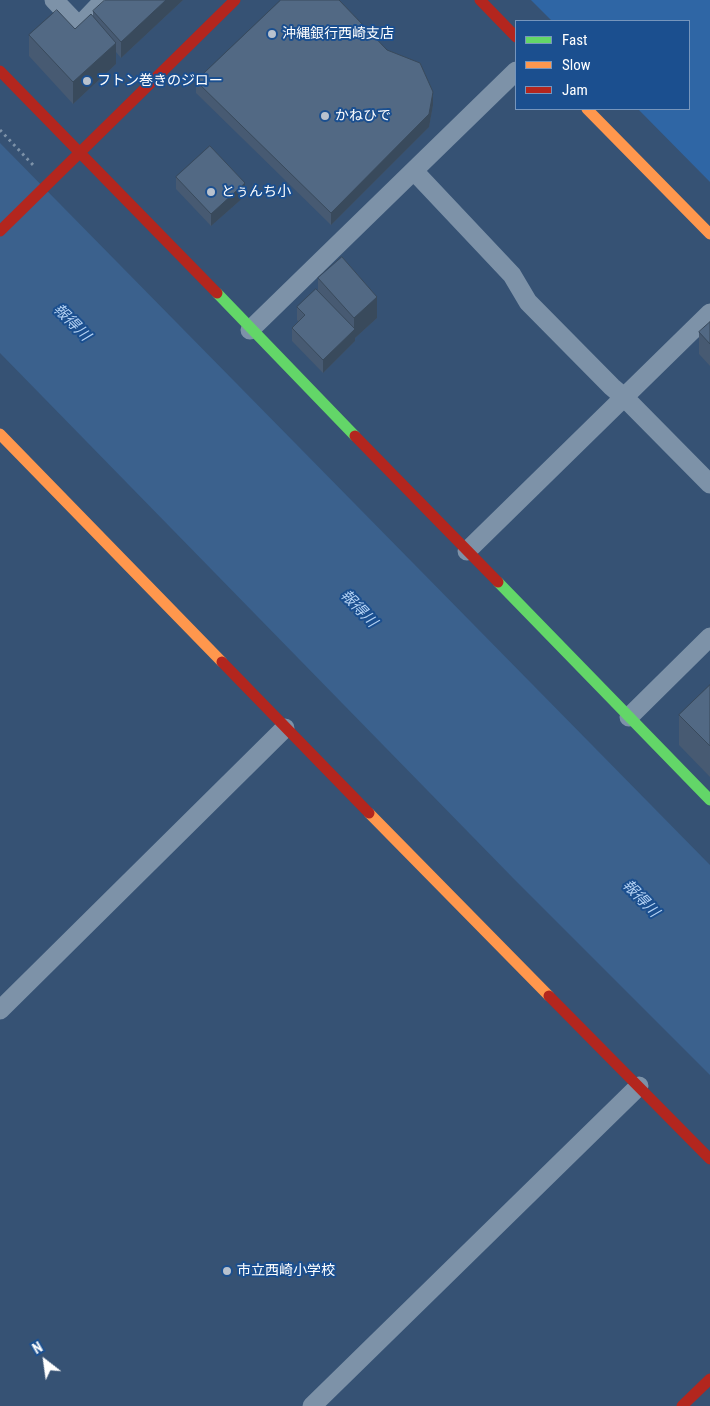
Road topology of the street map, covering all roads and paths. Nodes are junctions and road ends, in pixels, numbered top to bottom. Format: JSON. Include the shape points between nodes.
{"nodes":[{"id":1,"x":54,"y":0,"type":"edge"},
{"id":2,"x":104,"y":0,"type":"edge"},
{"id":3,"x":235,"y":0,"type":"edge"},
{"id":4,"x":480,"y":0,"type":"edge"},
{"id":5,"x":515,"y":36,"type":"edge"},
{"id":6,"x":0,"y":71,"type":"edge"},
{"id":7,"x":515,"y":72,"type":"edge"},
{"id":8,"x":588,"y":110,"type":"edge"},
{"id":9,"x":0,"y":130,"type":"edge"},
{"id":10,"x":79,"y":153,"type":"junction"},
{"id":11,"x":414,"y":171,"type":"junction"},
{"id":12,"x":50,"y":182,"type":"junction"},
{"id":13,"x":0,"y":231,"type":"edge"},
{"id":14,"x":710,"y":234,"type":"edge"},
{"id":15,"x":710,"y":313,"type":"edge"},
{"id":16,"x":250,"y":330,"type":"junction"},
{"id":17,"x":625,"y":398,"type":"junction"},
{"id":18,"x":0,"y":434,"type":"edge"},
{"id":19,"x":710,"y":484,"type":"edge"},
{"id":20,"x":467,"y":551,"type":"junction"},
{"id":21,"x":710,"y":637,"type":"edge"},
{"id":22,"x":628,"y":717,"type":"junction"},
{"id":23,"x":285,"y":728,"type":"junction"},
{"id":24,"x":710,"y":800,"type":"edge"},
{"id":25,"x":0,"y":1010,"type":"edge"},
{"id":26,"x":639,"y":1086,"type":"junction"},
{"id":27,"x":710,"y":1159,"type":"edge"},
{"id":28,"x":710,"y":1379,"type":"edge"},
{"id":29,"x":312,"y":1406,"type":"edge"},
{"id":30,"x":682,"y":1406,"type":"edge"}],
"edges":[{"from":1,"to":2,"type":"street","via":[[79,26]]},
{"from":3,"to":10,"type":"street"},
{"from":4,"to":5,"type":"street"},
{"from":6,"to":10,"type":"street"},
{"from":7,"to":11,"type":"street"},
{"from":8,"to":14,"type":"street"},
{"from":9,"to":12,"type":"path"},
{"from":10,"to":12,"type":"street"},
{"from":10,"to":16,"type":"street"},
{"from":11,"to":16,"type":"street"},
{"from":11,"to":17,"type":"street","via":[[512,275],[528,302]]},
{"from":12,"to":13,"type":"street"},
{"from":15,"to":17,"type":"street"},
{"from":16,"to":20,"type":"street"},
{"from":17,"to":19,"type":"street"},
{"from":17,"to":20,"type":"street"},
{"from":18,"to":23,"type":"street"},
{"from":20,"to":22,"type":"street"},
{"from":21,"to":22,"type":"street"},
{"from":22,"to":24,"type":"street"},
{"from":23,"to":25,"type":"street"},
{"from":23,"to":26,"type":"street"},
{"from":26,"to":27,"type":"street"},
{"from":26,"to":29,"type":"street"},
{"from":28,"to":30,"type":"street"}]}
